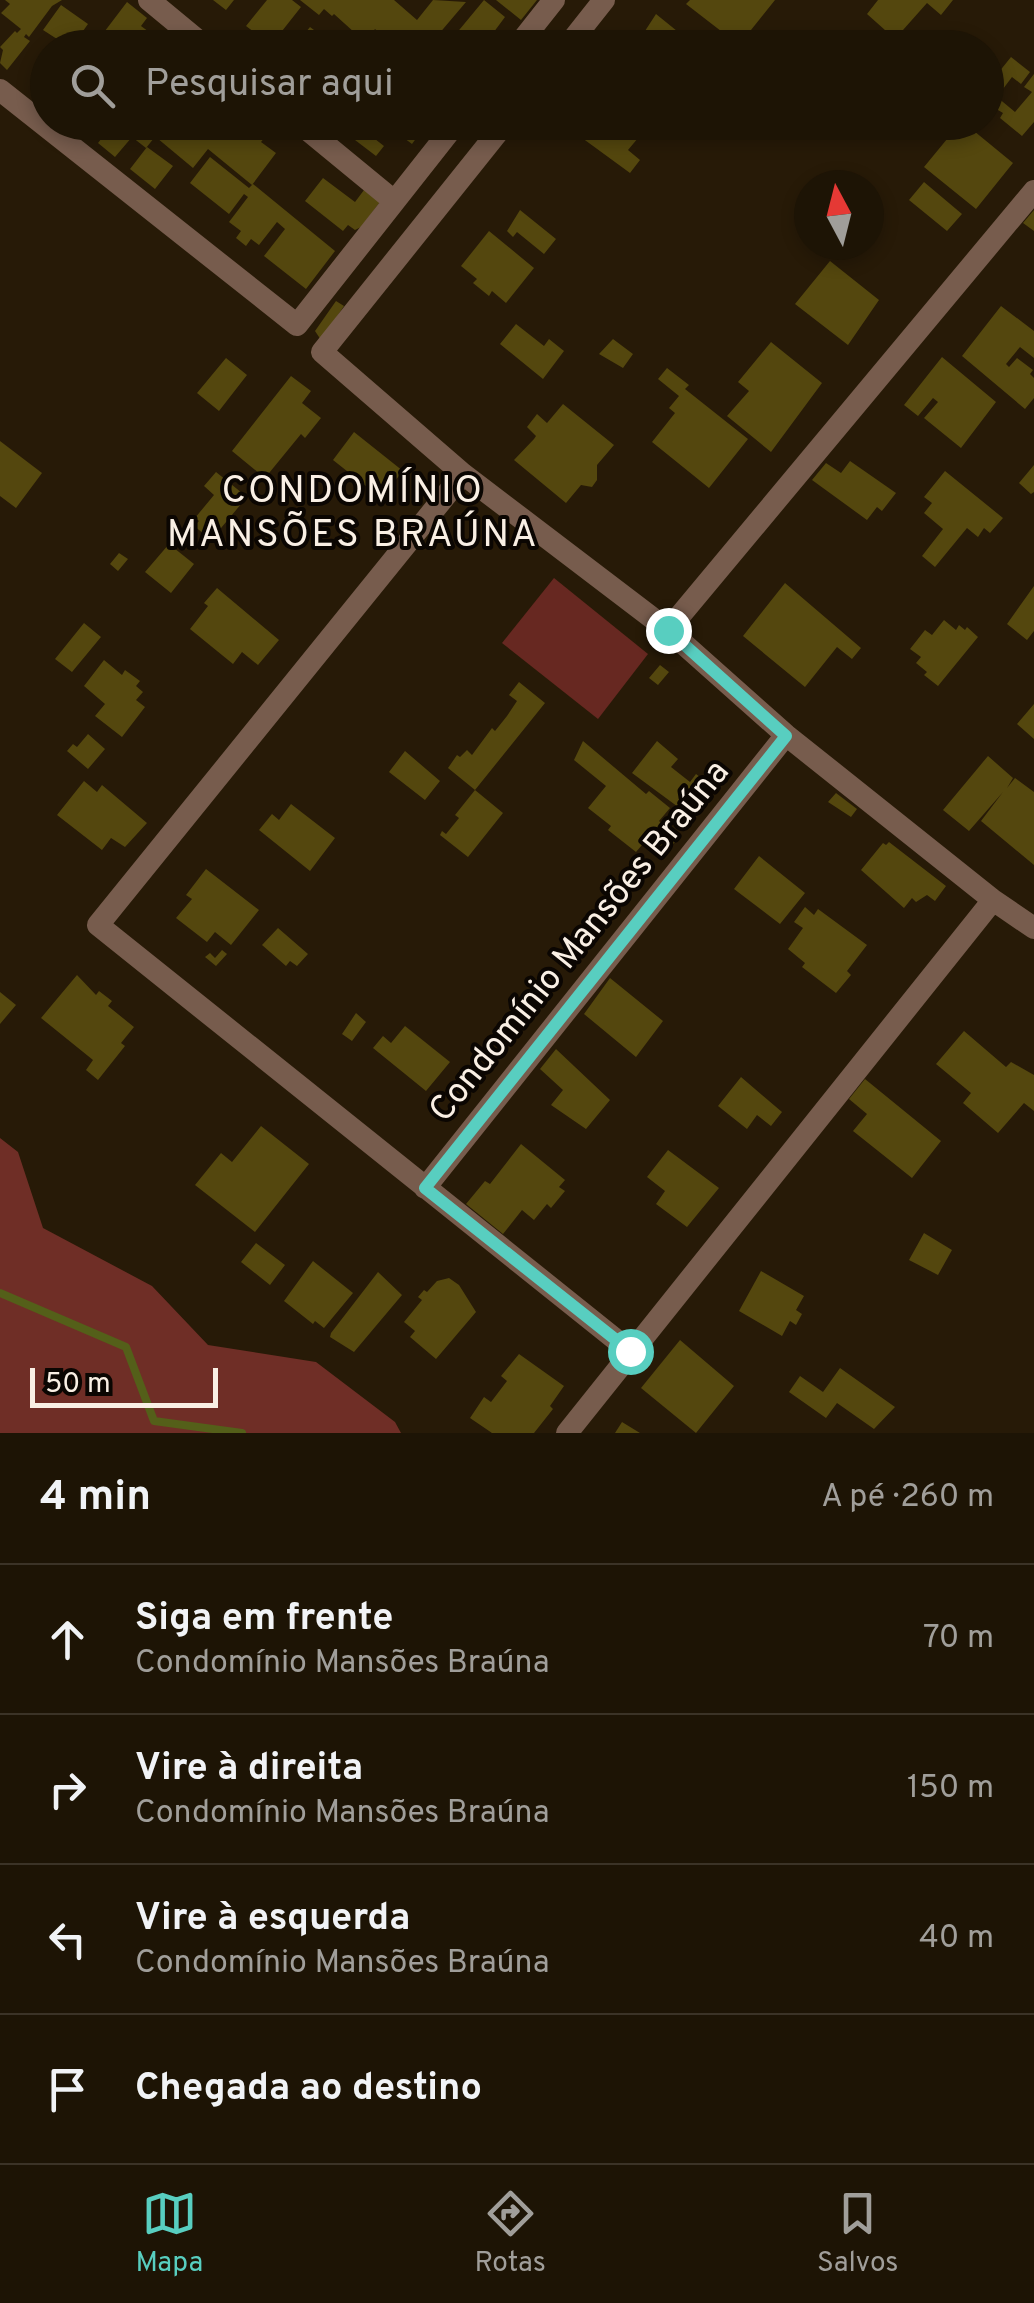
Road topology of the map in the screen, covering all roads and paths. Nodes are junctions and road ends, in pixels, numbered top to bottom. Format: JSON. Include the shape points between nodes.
{"nodes":[{"id":1,"x":149,"y":0,"type":"edge"},
{"id":2,"x":554,"y":0,"type":"edge"},
{"id":3,"x":604,"y":0,"type":"edge"},
{"id":4,"x":185,"y":30,"type":"edge"},
{"id":5,"x":530,"y":30,"type":"edge"},
{"id":6,"x":580,"y":30,"type":"edge"},
{"id":7,"x":0,"y":90,"type":"edge"},
{"id":8,"x":30,"y":114,"type":"edge"},
{"id":9,"x":63,"y":140,"type":"edge"},
{"id":10,"x":320,"y":140,"type":"edge"},
{"id":11,"x":443,"y":140,"type":"edge"},
{"id":12,"x":492,"y":140,"type":"edge"},
{"id":13,"x":1034,"y":191,"type":"edge"},
{"id":14,"x":394,"y":201,"type":"junction"},
{"id":15,"x":464,"y":474,"type":"junction"},
{"id":16,"x":668,"y":630,"type":"junction"},
{"id":17,"x":786,"y":736,"type":"junction"},
{"id":18,"x":992,"y":900,"type":"junction"},
{"id":19,"x":1034,"y":928,"type":"edge"},
{"id":20,"x":425,"y":1188,"type":"junction"},
{"id":21,"x":630,"y":1351,"type":"junction"},
{"id":22,"x":567,"y":1433,"type":"edge"}],
"edges":[{"from":1,"to":4,"type":"street"},
{"from":2,"to":5,"type":"street"},
{"from":3,"to":6,"type":"street"},
{"from":7,"to":8,"type":"street"},
{"from":9,"to":14,"type":"street","via":[[296,325]]},
{"from":10,"to":14,"type":"street"},
{"from":11,"to":14,"type":"street"},
{"from":12,"to":15,"type":"street","via":[[322,352]]},
{"from":13,"to":16,"type":"street"},
{"from":15,"to":16,"type":"street"},
{"from":15,"to":20,"type":"street","via":[[98,926]]},
{"from":16,"to":17,"type":"street"},
{"from":17,"to":18,"type":"street"},
{"from":17,"to":20,"type":"street","name":"Condomínio Mansões Braúna"},
{"from":18,"to":19,"type":"street"},
{"from":18,"to":21,"type":"street"},
{"from":20,"to":21,"type":"street"},
{"from":21,"to":22,"type":"street"}]}
